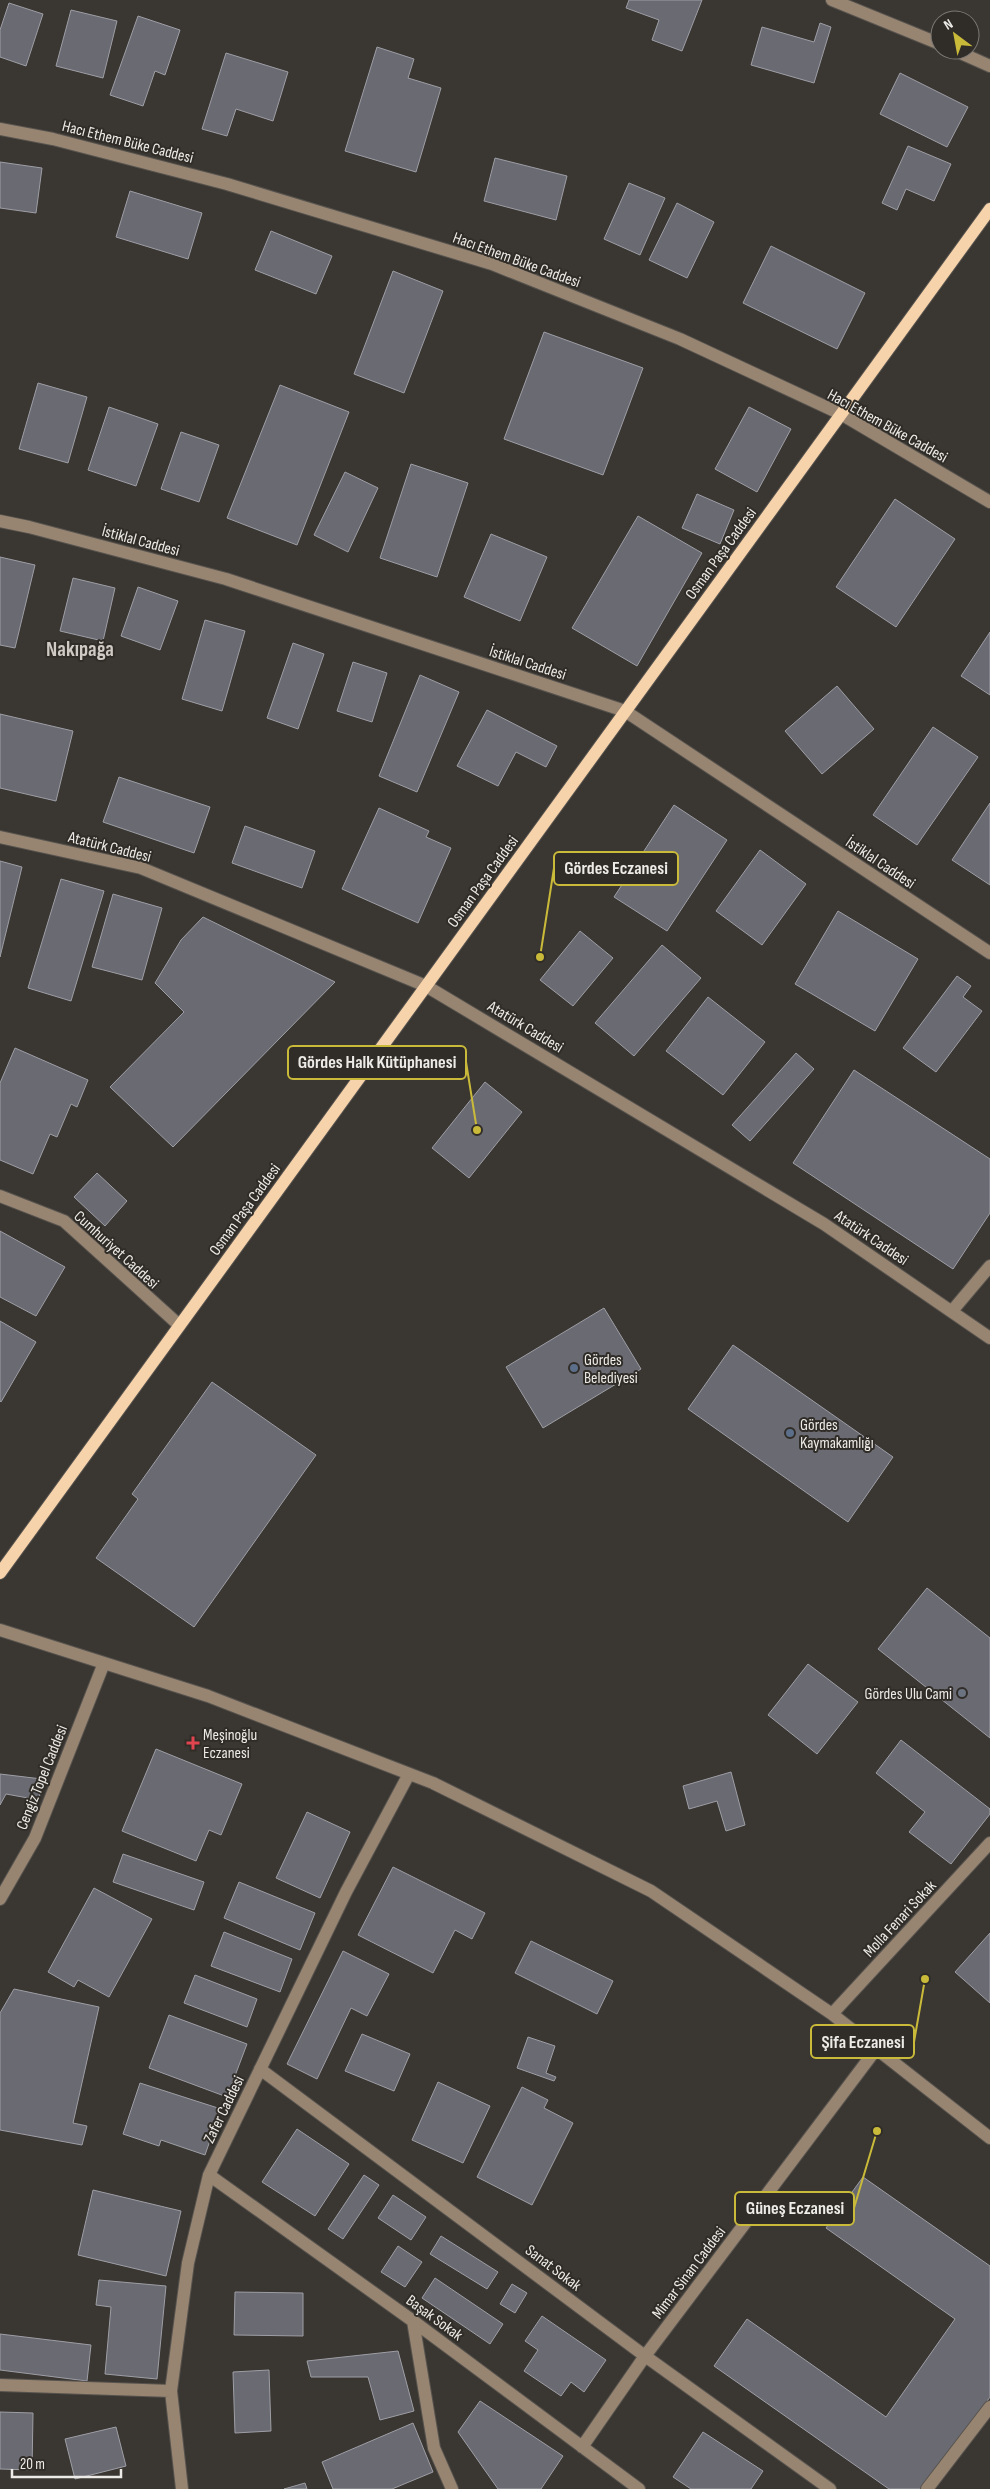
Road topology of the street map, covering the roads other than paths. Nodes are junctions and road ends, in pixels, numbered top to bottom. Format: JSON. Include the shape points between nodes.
{"nodes":[{"id":1,"x":832,"y":0,"type":"edge"},
{"id":2,"x":930,"y":40,"type":"edge"},
{"id":3,"x":976,"y":60,"type":"edge"},
{"id":4,"x":990,"y":66,"type":"edge"},
{"id":5,"x":0,"y":128,"type":"edge"},
{"id":6,"x":990,"y":209,"type":"edge"},
{"id":7,"x":841,"y":414,"type":"junction"},
{"id":8,"x":990,"y":502,"type":"edge"},
{"id":9,"x":0,"y":521,"type":"edge"},
{"id":10,"x":625,"y":711,"type":"junction"},
{"id":11,"x":0,"y":836,"type":"edge"},
{"id":12,"x":990,"y":953,"type":"edge"},
{"id":13,"x":426,"y":986,"type":"junction"},
{"id":14,"x":0,"y":1196,"type":"edge"},
{"id":15,"x":990,"y":1266,"type":"edge"},
{"id":16,"x":952,"y":1311,"type":"junction"},
{"id":17,"x":179,"y":1325,"type":"junction"},
{"id":18,"x":990,"y":1338,"type":"edge"},
{"id":19,"x":0,"y":1573,"type":"edge"},
{"id":20,"x":0,"y":1630,"type":"edge"},
{"id":21,"x":104,"y":1663,"type":"junction"},
{"id":22,"x":409,"y":1774,"type":"junction"},
{"id":23,"x":990,"y":1844,"type":"edge"},
{"id":24,"x":0,"y":1899,"type":"edge"},
{"id":25,"x":832,"y":2014,"type":"junction"},
{"id":26,"x":877,"y":2048,"type":"junction"},
{"id":27,"x":260,"y":2069,"type":"junction"},
{"id":28,"x":990,"y":2138,"type":"edge"},
{"id":29,"x":209,"y":2174,"type":"junction"},
{"id":30,"x":413,"y":2321,"type":"junction"},
{"id":31,"x":646,"y":2356,"type":"junction"},
{"id":32,"x":0,"y":2385,"type":"edge"},
{"id":33,"x":171,"y":2391,"type":"junction"},
{"id":34,"x":990,"y":2407,"type":"edge"},
{"id":35,"x":582,"y":2447,"type":"junction"},
{"id":36,"x":182,"y":2489,"type":"edge"},
{"id":37,"x":452,"y":2489,"type":"edge"},
{"id":38,"x":639,"y":2489,"type":"edge"},
{"id":39,"x":830,"y":2489,"type":"edge"},
{"id":40,"x":927,"y":2489,"type":"edge"}],
"edges":[{"from":1,"to":2,"type":"street"},
{"from":3,"to":4,"type":"street"},
{"from":5,"to":7,"type":"street","name":"Hacı Ethem Büke Caddesi","via":[[227,184],[492,264],[680,338]]},
{"from":6,"to":7,"type":"main road","name":"Osman Paşa Caddesi"},
{"from":7,"to":8,"type":"street","name":"Hacı Ethem Büke Caddesi"},
{"from":7,"to":10,"type":"main road","name":"Osman Paşa Caddesi"},
{"from":9,"to":10,"type":"street","name":"İstiklal Caddesi","via":[[226,579]]},
{"from":10,"to":12,"type":"street","name":"İstiklal Caddesi"},
{"from":10,"to":13,"type":"main road","name":"Osman Paşa Caddesi"},
{"from":11,"to":13,"type":"street","name":"Atatürk Caddesi","via":[[141,868]]},
{"from":13,"to":16,"type":"street","name":"Atatürk Caddesi","via":[[824,1224]]},
{"from":13,"to":17,"type":"main road","name":"Osman Paşa Caddesi"},
{"from":14,"to":17,"type":"street","name":"Cumhuriyet Caddesi","via":[[64,1221]]},
{"from":15,"to":16,"type":"street"},
{"from":16,"to":18,"type":"street","name":"Atatürk Caddesi"},
{"from":17,"to":19,"type":"main road","name":"Osman Paşa Caddesi"},
{"from":20,"to":21,"type":"street"},
{"from":21,"to":22,"type":"street","via":[[208,1696]]},
{"from":21,"to":24,"type":"street","name":"Cengiz Topel Caddesi","via":[[35,1838]]},
{"from":22,"to":25,"type":"street","via":[[651,1891]]},
{"from":22,"to":27,"type":"street","name":"Zafer Caddesi","via":[[346,1892]]},
{"from":23,"to":25,"type":"street","name":"Molla Fenari Sokak"},
{"from":25,"to":26,"type":"street"},
{"from":26,"to":28,"type":"street"},
{"from":26,"to":31,"type":"street","name":"Mimar Sinan Caddesi"},
{"from":27,"to":29,"type":"street","name":"Zafer Caddesi"},
{"from":27,"to":31,"type":"street","name":"Sanat Sokak"},
{"from":29,"to":30,"type":"street","name":"Başak Sokak"},
{"from":29,"to":33,"type":"street","name":"Zafer Caddesi","via":[[188,2263]]},
{"from":30,"to":35,"type":"street","name":"Başak Sokak"},
{"from":30,"to":37,"type":"street","via":[[434,2448]]},
{"from":31,"to":35,"type":"street","name":"Mimar Sinan Caddesi"},
{"from":31,"to":39,"type":"street","name":"Sanat Sokak"},
{"from":32,"to":33,"type":"street"},
{"from":33,"to":36,"type":"street","name":"Zafer Caddesi"},
{"from":34,"to":40,"type":"street"},
{"from":35,"to":38,"type":"street","name":"Başak Sokak"}]}
